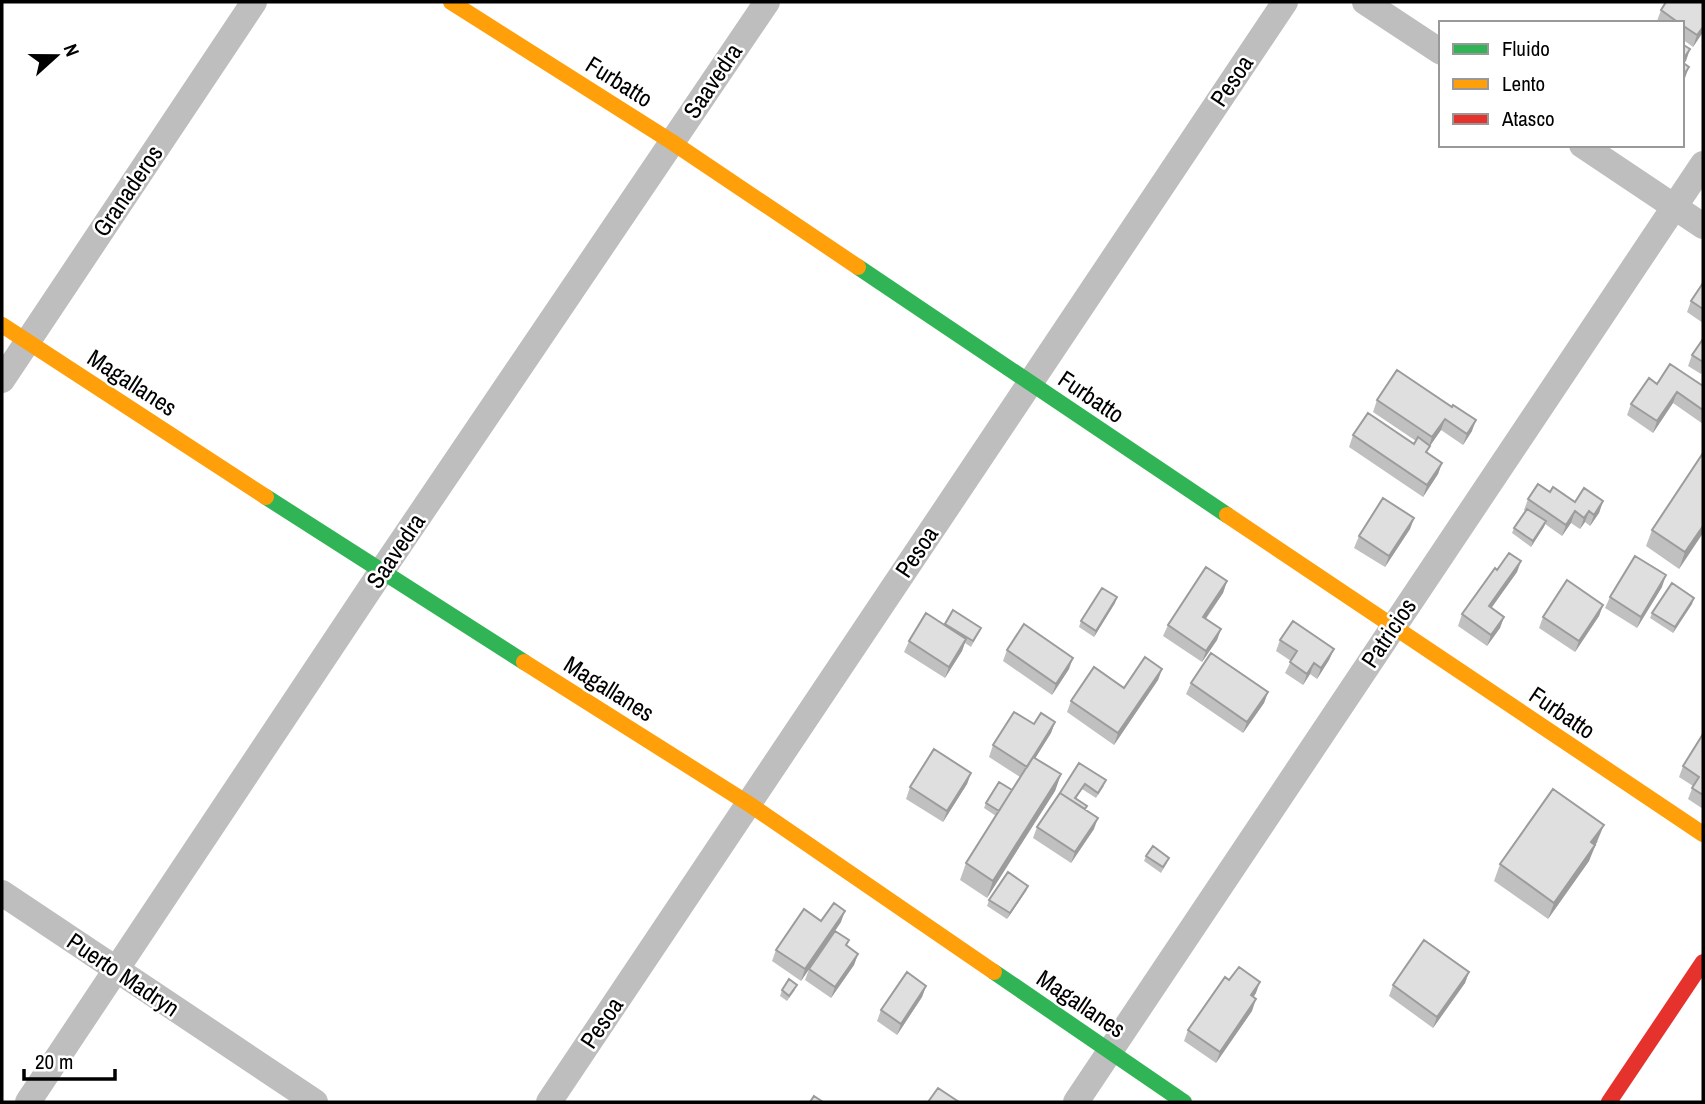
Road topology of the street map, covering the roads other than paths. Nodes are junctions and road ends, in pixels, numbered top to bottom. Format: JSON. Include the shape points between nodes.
{"nodes":[{"id":1,"x":254,"y":2,"type":"edge"},
{"id":2,"x":451,"y":2,"type":"edge"},
{"id":3,"x":767,"y":2,"type":"edge"},
{"id":4,"x":1285,"y":2,"type":"edge"},
{"id":5,"x":1365,"y":2,"type":"edge"},
{"id":6,"x":1439,"y":51,"type":"edge"},
{"id":7,"x":672,"y":142,"type":"junction"},
{"id":8,"x":1584,"y":147,"type":"edge"},
{"id":9,"x":1703,"y":164,"type":"edge"},
{"id":10,"x":1675,"y":207,"type":"junction"},
{"id":11,"x":1703,"y":226,"type":"edge"},
{"id":12,"x":2,"y":325,"type":"edge"},
{"id":13,"x":27,"y":342,"type":"junction"},
{"id":14,"x":2,"y":380,"type":"edge"},
{"id":15,"x":1030,"y":384,"type":"junction"},
{"id":16,"x":381,"y":572,"type":"junction"},
{"id":17,"x":1394,"y":627,"type":"junction"},
{"id":18,"x":749,"y":804,"type":"junction"},
{"id":19,"x":1703,"y":834,"type":"edge"},
{"id":20,"x":2,"y":893,"type":"edge"},
{"id":21,"x":1703,"y":962,"type":"edge"},
{"id":22,"x":116,"y":970,"type":"junction"},
{"id":23,"x":1110,"y":1051,"type":"junction"},
{"id":24,"x":28,"y":1102,"type":"edge"},
{"id":25,"x":315,"y":1102,"type":"edge"},
{"id":26,"x":550,"y":1102,"type":"edge"},
{"id":27,"x":1076,"y":1102,"type":"edge"},
{"id":28,"x":1184,"y":1102,"type":"edge"},
{"id":29,"x":1609,"y":1102,"type":"edge"}],
"edges":[{"from":1,"to":13,"type":"street","name":"Granaderos"},
{"from":2,"to":7,"type":"street","name":"Furbatto"},
{"from":3,"to":7,"type":"street","name":"Saavedra"},
{"from":4,"to":15,"type":"street","name":"Pesoa"},
{"from":5,"to":6,"type":"street"},
{"from":7,"to":15,"type":"street","name":"Furbatto"},
{"from":7,"to":16,"type":"street","name":"Saavedra"},
{"from":8,"to":10,"type":"street"},
{"from":9,"to":10,"type":"street","name":"Patricios"},
{"from":10,"to":11,"type":"street"},
{"from":10,"to":17,"type":"street","name":"Patricios"},
{"from":12,"to":13,"type":"street","name":"Magallanes"},
{"from":13,"to":14,"type":"street","name":"Granaderos"},
{"from":13,"to":16,"type":"street","name":"Magallanes"},
{"from":15,"to":17,"type":"street","name":"Furbatto"},
{"from":15,"to":18,"type":"street","name":"Pesoa"},
{"from":16,"to":18,"type":"street","name":"Magallanes"},
{"from":16,"to":22,"type":"street","name":"Saavedra"},
{"from":17,"to":19,"type":"street","name":"Furbatto"},
{"from":17,"to":23,"type":"street","name":"Patricios"},
{"from":18,"to":23,"type":"street","name":"Magallanes"},
{"from":18,"to":26,"type":"street","name":"Pesoa"},
{"from":20,"to":22,"type":"street","name":"Puerto Madryn"},
{"from":21,"to":29,"type":"street"},
{"from":22,"to":24,"type":"street","name":"Saavedra"},
{"from":22,"to":25,"type":"street","name":"Puerto Madryn"},
{"from":23,"to":27,"type":"street","name":"Patricios"},
{"from":23,"to":28,"type":"street","name":"Magallanes"}]}
